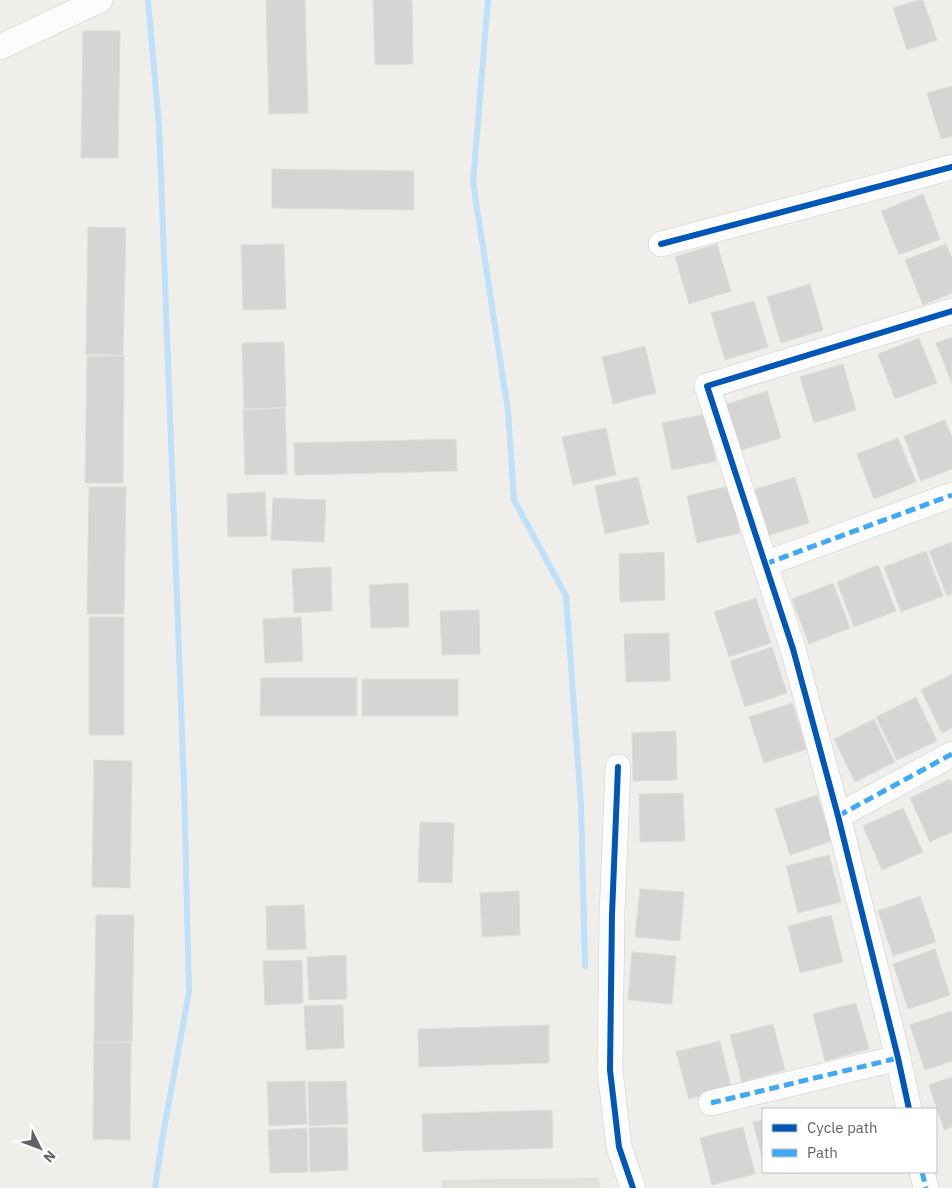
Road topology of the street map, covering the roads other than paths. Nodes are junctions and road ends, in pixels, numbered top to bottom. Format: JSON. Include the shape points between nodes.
{"nodes":[{"id":1,"x":100,"y":0,"type":"edge"},
{"id":2,"x":0,"y":47,"type":"edge"},
{"id":3,"x":952,"y":167,"type":"edge"},
{"id":4,"x":661,"y":244,"type":"dead end"},
{"id":5,"x":952,"y":311,"type":"edge"},
{"id":6,"x":952,"y":495,"type":"edge"},
{"id":7,"x":765,"y":564,"type":"junction"},
{"id":8,"x":952,"y":754,"type":"edge"},
{"id":9,"x":618,"y":767,"type":"dead end"},
{"id":10,"x":838,"y":816,"type":"junction"},
{"id":11,"x":898,"y":1058,"type":"junction"},
{"id":12,"x":711,"y":1103,"type":"dead end"},
{"id":13,"x":909,"y":1108,"type":"edge"},
{"id":14,"x":922,"y":1173,"type":"edge"},
{"id":15,"x":633,"y":1188,"type":"edge"},
{"id":16,"x":926,"y":1188,"type":"edge"}],
"edges":[{"from":1,"to":2,"type":"street"},
{"from":3,"to":4,"type":"street"},
{"from":5,"to":7,"type":"street","via":[[707,386]]},
{"from":6,"to":7,"type":"street"},
{"from":7,"to":10,"type":"street"},
{"from":8,"to":10,"type":"street"},
{"from":9,"to":15,"type":"street","via":[[610,1070],[618,1147]]},
{"from":10,"to":11,"type":"street"},
{"from":11,"to":12,"type":"street"},
{"from":11,"to":13,"type":"street"},
{"from":14,"to":16,"type":"street"}]}
